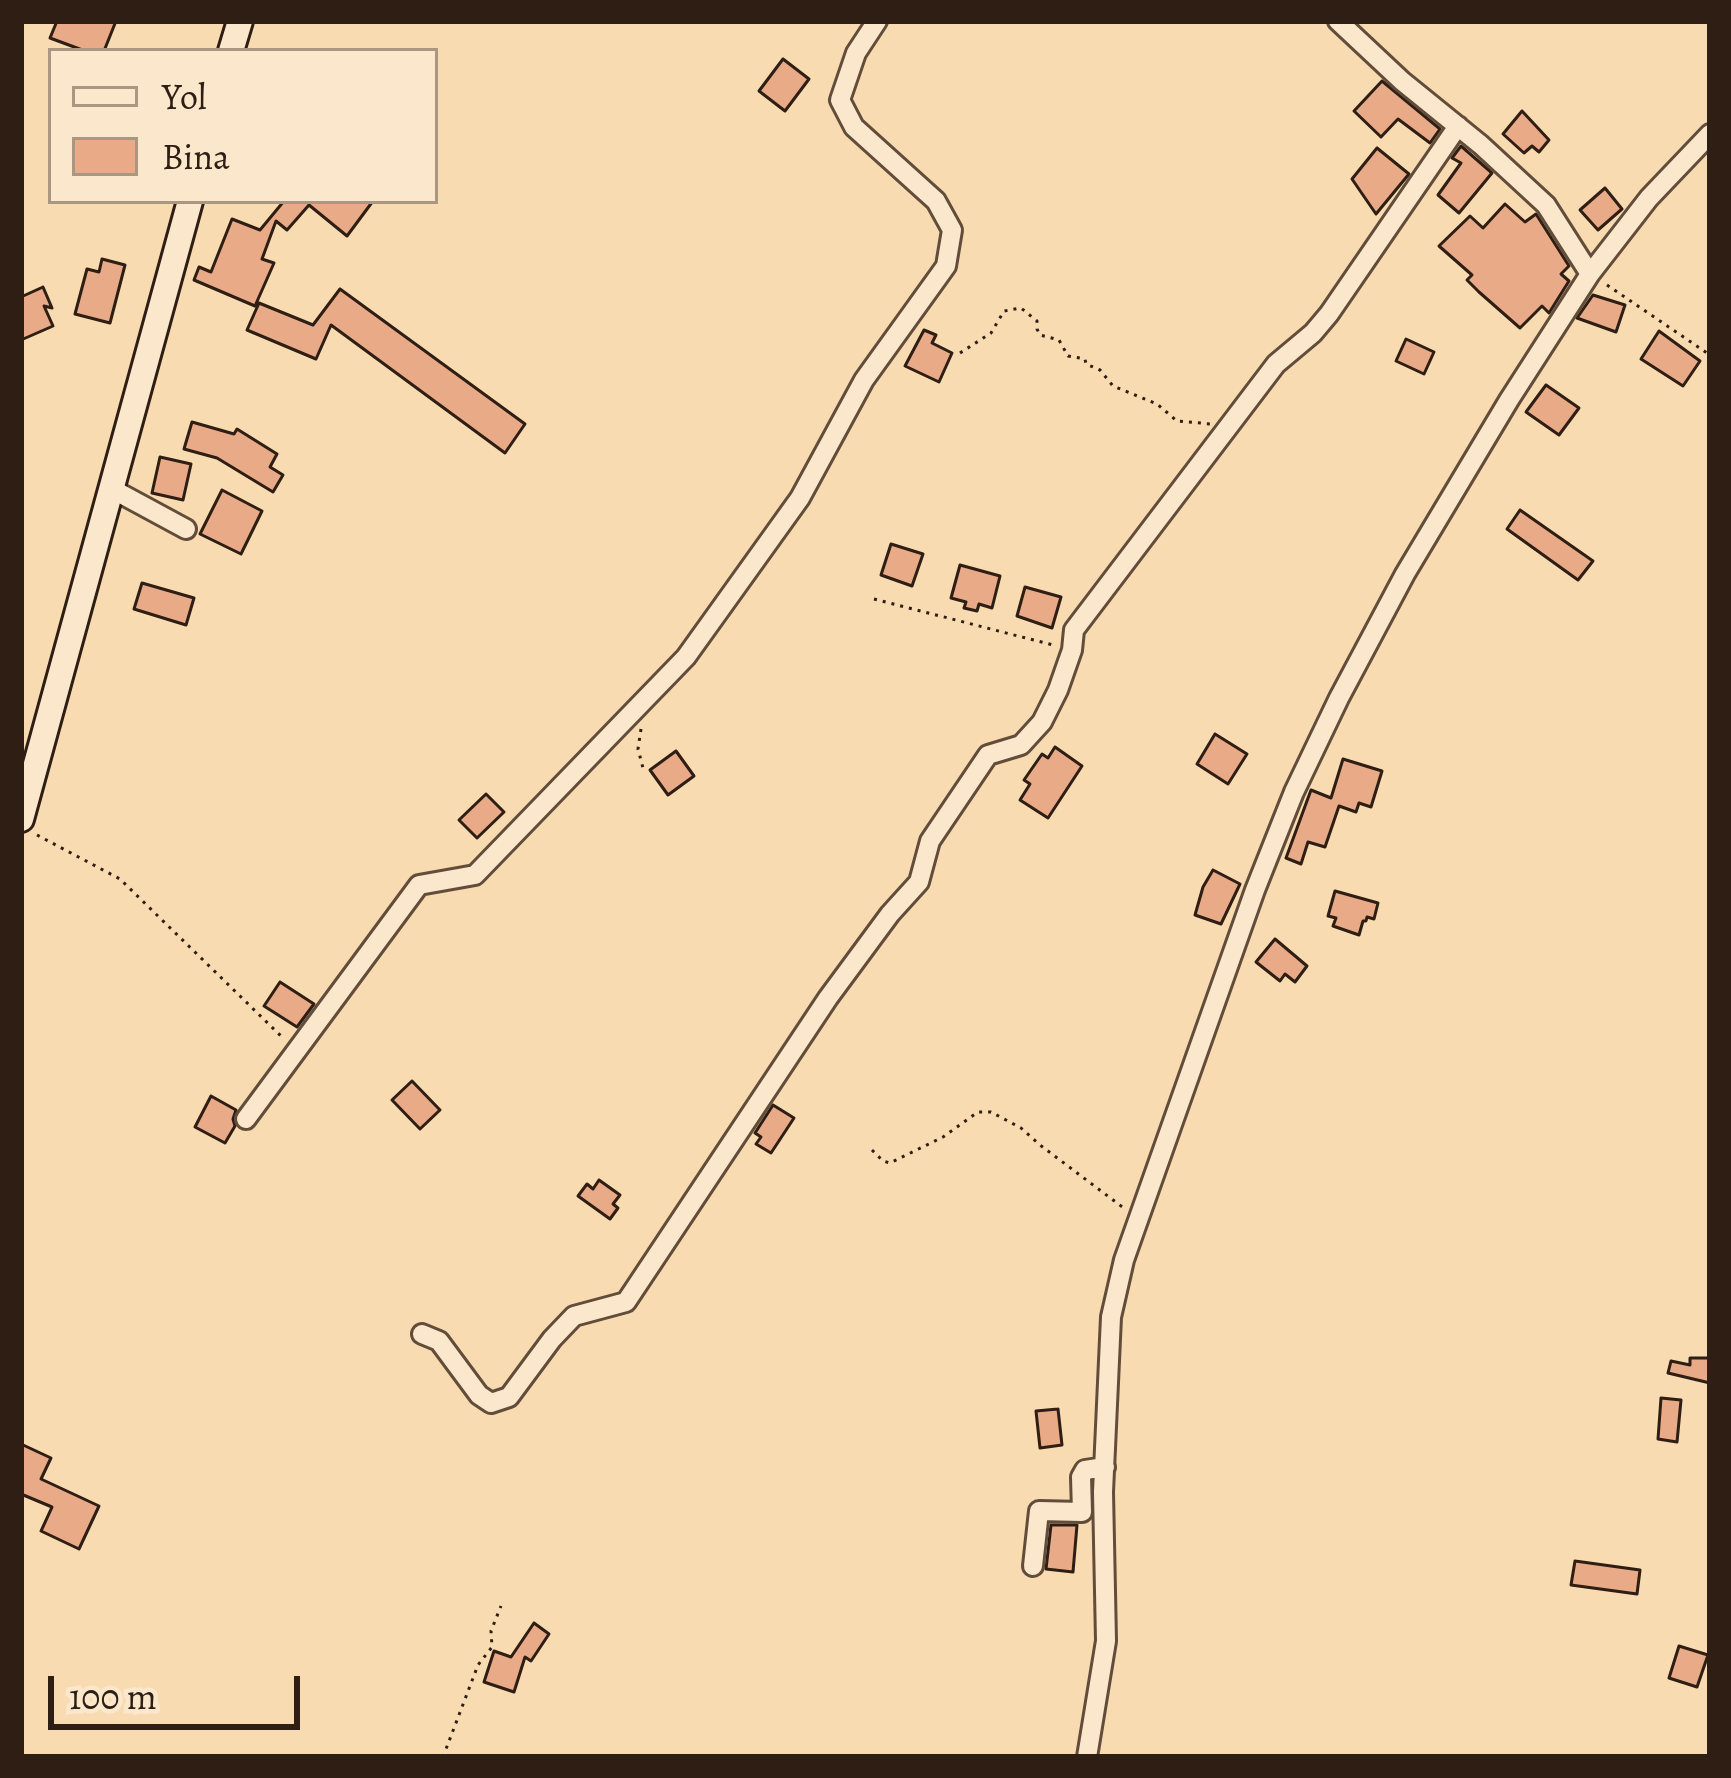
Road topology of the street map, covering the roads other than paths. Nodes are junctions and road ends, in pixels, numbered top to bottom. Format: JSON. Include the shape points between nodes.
{"nodes":[{"id":1,"x":877,"y":21,"type":"edge"},
{"id":2,"x":1339,"y":21,"type":"edge"},
{"id":3,"x":1458,"y":126,"type":"junction"},
{"id":4,"x":1710,"y":134,"type":"edge"},
{"id":5,"x":189,"y":204,"type":"edge"},
{"id":6,"x":1590,"y":274,"type":"junction"},
{"id":7,"x":112,"y":489,"type":"junction"},
{"id":8,"x":186,"y":529,"type":"dead end"},
{"id":9,"x":21,"y":823,"type":"edge"},
{"id":10,"x":246,"y":1119,"type":"dead end"},
{"id":11,"x":422,"y":1334,"type":"dead end"},
{"id":12,"x":1105,"y":1467,"type":"junction"},
{"id":13,"x":1033,"y":1566,"type":"dead end"},
{"id":14,"x":1087,"y":1757,"type":"edge"}],
"edges":[{"from":1,"to":10,"type":"street","via":[[840,100],[854,127],[937,201],[952,230],[946,266],[864,380],[800,498],[686,657],[475,875],[419,885]]},
{"from":2,"to":3,"type":"street"},
{"from":3,"to":6,"type":"street","via":[[1546,206]]},
{"from":3,"to":11,"type":"street","via":[[1329,314],[1276,364],[1074,630],[1042,722],[1021,745],[988,755],[930,841],[919,882],[828,998],[626,1302],[574,1316],[508,1397],[491,1403],[439,1341]]},
{"from":4,"to":6,"type":"street"},
{"from":5,"to":7,"type":"street"},
{"from":6,"to":12,"type":"street","via":[[1405,574],[1294,791],[1124,1260],[1111,1317]]},
{"from":7,"to":8,"type":"street"},
{"from":7,"to":9,"type":"street"},
{"from":12,"to":13,"type":"street","via":[[1084,1470],[1082,1512],[1039,1511]]},
{"from":12,"to":14,"type":"street","via":[[1106,1641]]}]}
